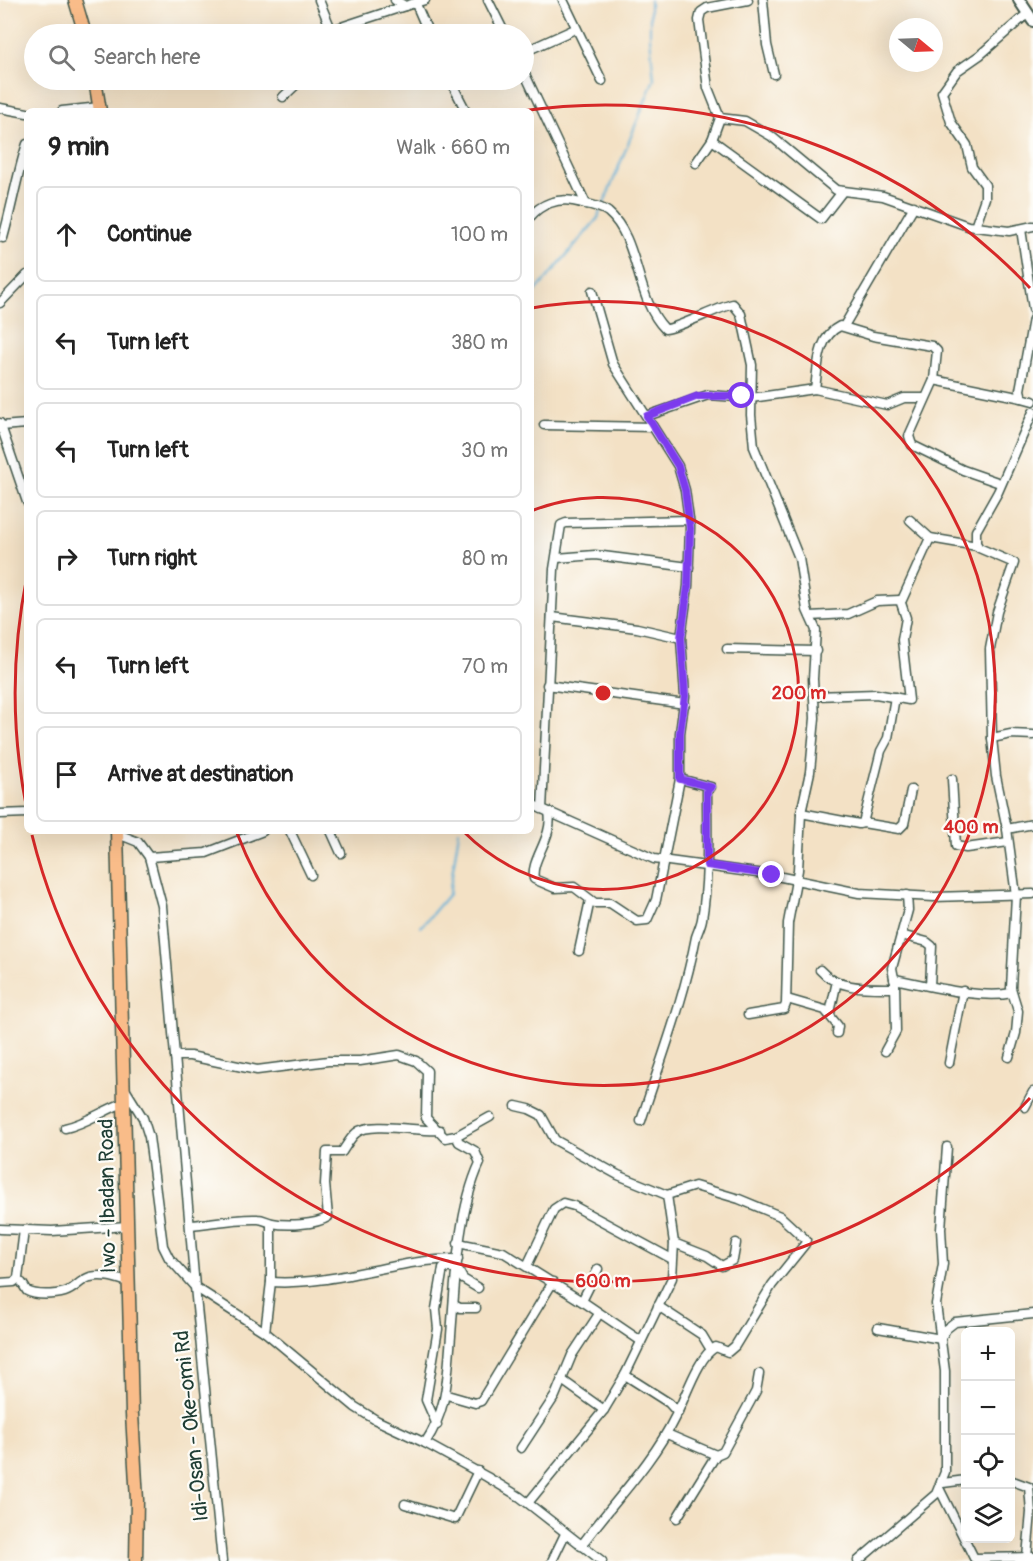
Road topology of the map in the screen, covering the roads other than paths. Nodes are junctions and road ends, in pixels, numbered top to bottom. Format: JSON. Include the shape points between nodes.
{"nodes":[{"id":1,"x":75,"y":0,"type":"edge"},
{"id":2,"x":319,"y":0,"type":"edge"},
{"id":3,"x":395,"y":0,"type":"edge"},
{"id":4,"x":489,"y":0,"type":"edge"},
{"id":5,"x":563,"y":0,"type":"edge"},
{"id":6,"x":703,"y":0,"type":"edge"},
{"id":7,"x":748,"y":0,"type":"edge"},
{"id":8,"x":763,"y":0,"type":"edge"},
{"id":9,"x":1019,"y":0,"type":"edge"},
{"id":10,"x":421,"y":2,"type":"edge"},
{"id":11,"x":405,"y":6,"type":"junction"},
{"id":12,"x":703,"y":10,"type":"junction"},
{"id":13,"x":1031,"y":18,"type":"edge"},
{"id":14,"x":82,"y":24,"type":"edge"},
{"id":15,"x":329,"y":24,"type":"edge"},
{"id":16,"x":354,"y":24,"type":"edge"},
{"id":17,"x":426,"y":24,"type":"edge"},
{"id":18,"x":500,"y":24,"type":"edge"},
{"id":19,"x":575,"y":29,"type":"junction"},
{"id":20,"x":534,"y":47,"type":"edge"},
{"id":21,"x":774,"y":74,"type":"dead end"},
{"id":22,"x":602,"y":81,"type":"dead end"},
{"id":23,"x":97,"y":90,"type":"edge"},
{"id":24,"x":291,"y":90,"type":"edge"},
{"id":25,"x":455,"y":90,"type":"edge"},
{"id":26,"x":532,"y":90,"type":"edge"},
{"id":27,"x":283,"y":98,"type":"dead end"},
{"id":28,"x":0,"y":108,"type":"edge"},
{"id":29,"x":100,"y":108,"type":"edge"},
{"id":30,"x":464,"y":108,"type":"edge"},
{"id":31,"x":24,"y":112,"type":"edge"},
{"id":32,"x":720,"y":118,"type":"junction"},
{"id":33,"x":711,"y":140,"type":"junction"},
{"id":34,"x":24,"y":155,"type":"edge"},
{"id":35,"x":696,"y":163,"type":"dead end"},
{"id":36,"x":842,"y":192,"type":"junction"},
{"id":37,"x":10,"y":204,"type":"junction"},
{"id":38,"x":586,"y":204,"type":"junction"},
{"id":39,"x":0,"y":206,"type":"edge"},
{"id":40,"x":915,"y":206,"type":"junction"},
{"id":41,"x":534,"y":212,"type":"edge"},
{"id":42,"x":1033,"y":226,"type":"edge"},
{"id":43,"x":975,"y":227,"type":"junction"},
{"id":44,"x":1021,"y":229,"type":"junction"},
{"id":45,"x":3,"y":238,"type":"dead end"},
{"id":46,"x":24,"y":279,"type":"edge"},
{"id":47,"x":592,"y":291,"type":"dead end"},
{"id":48,"x":0,"y":303,"type":"edge"},
{"id":49,"x":1033,"y":309,"type":"edge"},
{"id":50,"x":1033,"y":319,"type":"edge"},
{"id":51,"x":844,"y":326,"type":"junction"},
{"id":52,"x":1032,"y":336,"type":"edge"},
{"id":53,"x":934,"y":380,"type":"junction"},
{"id":54,"x":815,"y":389,"type":"junction"},
{"id":55,"x":751,"y":398,"type":"junction"},
{"id":56,"x":924,"y":398,"type":"junction"},
{"id":57,"x":1022,"y":398,"type":"junction"},
{"id":58,"x":1033,"y":402,"type":"edge"},
{"id":59,"x":1033,"y":412,"type":"edge"},
{"id":60,"x":647,"y":416,"type":"junction"},
{"id":61,"x":24,"y":424,"type":"edge"},
{"id":62,"x":0,"y":425,"type":"edge"},
{"id":63,"x":544,"y":425,"type":"dead end"},
{"id":64,"x":653,"y":426,"type":"junction"},
{"id":65,"x":1000,"y":483,"type":"junction"},
{"id":66,"x":24,"y":493,"type":"edge"},
{"id":67,"x":689,"y":520,"type":"junction"},
{"id":68,"x":910,"y":520,"type":"dead end"},
{"id":69,"x":930,"y":538,"type":"junction"},
{"id":70,"x":977,"y":546,"type":"junction"},
{"id":71,"x":557,"y":558,"type":"junction"},
{"id":72,"x":689,"y":567,"type":"junction"},
{"id":73,"x":902,"y":600,"type":"junction"},
{"id":74,"x":810,"y":616,"type":"junction"},
{"id":75,"x":552,"y":617,"type":"junction"},
{"id":76,"x":681,"y":638,"type":"junction"},
{"id":77,"x":728,"y":649,"type":"dead end"},
{"id":78,"x":816,"y":651,"type":"junction"},
{"id":79,"x":547,"y":685,"type":"junction"},
{"id":80,"x":815,"y":696,"type":"junction"},
{"id":81,"x":895,"y":697,"type":"junction"},
{"id":82,"x":684,"y":704,"type":"junction"},
{"id":83,"x":1033,"y":735,"type":"edge"},
{"id":84,"x":992,"y":738,"type":"junction"},
{"id":85,"x":680,"y":779,"type":"junction"},
{"id":86,"x":952,"y":779,"type":"dead end"},
{"id":87,"x":911,"y":790,"type":"dead end"},
{"id":88,"x":534,"y":805,"type":"edge"},
{"id":89,"x":545,"y":810,"type":"junction"},
{"id":90,"x":24,"y":813,"type":"edge"},
{"id":91,"x":801,"y":813,"type":"junction"},
{"id":92,"x":0,"y":814,"type":"edge"},
{"id":93,"x":863,"y":823,"type":"junction"},
{"id":94,"x":1033,"y":824,"type":"edge"},
{"id":95,"x":1007,"y":829,"type":"junction"},
{"id":96,"x":117,"y":834,"type":"edge"},
{"id":97,"x":121,"y":834,"type":"edge"},
{"id":98,"x":254,"y":834,"type":"edge"},
{"id":99,"x":291,"y":834,"type":"edge"},
{"id":100,"x":332,"y":834,"type":"edge"},
{"id":101,"x":1008,"y":842,"type":"junction"},
{"id":102,"x":341,"y":853,"type":"dead end"},
{"id":103,"x":149,"y":857,"type":"junction"},
{"id":104,"x":662,"y":860,"type":"junction"},
{"id":105,"x":707,"y":865,"type":"junction"},
{"id":106,"x":311,"y":875,"type":"dead end"},
{"id":107,"x":796,"y":881,"type":"junction"},
{"id":108,"x":1033,"y":894,"type":"edge"},
{"id":109,"x":1016,"y":895,"type":"junction"},
{"id":110,"x":907,"y":896,"type":"junction"},
{"id":111,"x":590,"y":900,"type":"junction"},
{"id":112,"x":901,"y":935,"type":"junction"},
{"id":113,"x":579,"y":951,"type":"dead end"},
{"id":114,"x":820,"y":970,"type":"dead end"},
{"id":115,"x":837,"y":981,"type":"junction"},
{"id":116,"x":894,"y":983,"type":"junction"},
{"id":117,"x":930,"y":986,"type":"junction"},
{"id":118,"x":963,"y":991,"type":"junction"},
{"id":119,"x":1012,"y":993,"type":"junction"},
{"id":120,"x":787,"y":999,"type":"junction"},
{"id":121,"x":830,"y":1013,"type":"junction"},
{"id":122,"x":748,"y":1015,"type":"dead end"},
{"id":123,"x":837,"y":1033,"type":"dead end"},
{"id":124,"x":885,"y":1051,"type":"dead end"},
{"id":125,"x":175,"y":1056,"type":"junction"},
{"id":126,"x":1009,"y":1057,"type":"dead end"},
{"id":127,"x":949,"y":1063,"type":"dead end"},
{"id":128,"x":1033,"y":1092,"type":"edge"},
{"id":129,"x":125,"y":1096,"type":"junction"},
{"id":130,"x":516,"y":1106,"type":"dead end"},
{"id":131,"x":1025,"y":1107,"type":"dead end"},
{"id":132,"x":490,"y":1117,"type":"dead end"},
{"id":133,"x":641,"y":1121,"type":"dead end"},
{"id":134,"x":65,"y":1128,"type":"dead end"},
{"id":135,"x":440,"y":1130,"type":"junction"},
{"id":136,"x":456,"y":1136,"type":"junction"},
{"id":137,"x":947,"y":1147,"type":"dead end"},
{"id":138,"x":667,"y":1195,"type":"junction"},
{"id":139,"x":271,"y":1223,"type":"junction"},
{"id":140,"x":191,"y":1225,"type":"junction"},
{"id":141,"x":128,"y":1226,"type":"junction"},
{"id":142,"x":0,"y":1229,"type":"edge"},
{"id":143,"x":24,"y":1230,"type":"junction"},
{"id":144,"x":458,"y":1243,"type":"junction"},
{"id":145,"x":674,"y":1243,"type":"junction"},
{"id":146,"x":736,"y":1243,"type":"dead end"},
{"id":147,"x":672,"y":1259,"type":"junction"},
{"id":148,"x":457,"y":1263,"type":"junction"},
{"id":149,"x":527,"y":1266,"type":"junction"},
{"id":150,"x":598,"y":1269,"type":"dead end"},
{"id":151,"x":128,"y":1282,"type":"junction"},
{"id":152,"x":272,"y":1282,"type":"junction"},
{"id":153,"x":553,"y":1282,"type":"junction"},
{"id":154,"x":0,"y":1283,"type":"edge"},
{"id":155,"x":22,"y":1283,"type":"dead end"},
{"id":156,"x":195,"y":1287,"type":"junction"},
{"id":157,"x":478,"y":1288,"type":"dead end"},
{"id":158,"x":583,"y":1302,"type":"junction"},
{"id":159,"x":454,"y":1305,"type":"junction"},
{"id":160,"x":658,"y":1306,"type":"junction"},
{"id":161,"x":476,"y":1308,"type":"dead end"},
{"id":162,"x":599,"y":1314,"type":"junction"},
{"id":163,"x":1033,"y":1314,"type":"edge"},
{"id":164,"x":878,"y":1328,"type":"dead end"},
{"id":165,"x":265,"y":1332,"type":"junction"},
{"id":166,"x":941,"y":1339,"type":"junction"},
{"id":167,"x":640,"y":1341,"type":"junction"},
{"id":168,"x":711,"y":1350,"type":"junction"},
{"id":169,"x":759,"y":1374,"type":"dead end"},
{"id":170,"x":625,"y":1375,"type":"junction"},
{"id":171,"x":562,"y":1380,"type":"junction"},
{"id":172,"x":447,"y":1395,"type":"junction"},
{"id":173,"x":604,"y":1410,"type":"junction"},
{"id":174,"x":678,"y":1413,"type":"junction"},
{"id":175,"x":437,"y":1425,"type":"junction"},
{"id":176,"x":667,"y":1434,"type":"junction"},
{"id":177,"x":425,"y":1443,"type":"junction"},
{"id":178,"x":521,"y":1448,"type":"dead end"},
{"id":179,"x":716,"y":1455,"type":"junction"},
{"id":180,"x":478,"y":1471,"type":"junction"},
{"id":181,"x":961,"y":1481,"type":"edge"},
{"id":182,"x":1015,"y":1482,"type":"edge"},
{"id":183,"x":941,"y":1486,"type":"junction"},
{"id":184,"x":528,"y":1503,"type":"junction"},
{"id":185,"x":405,"y":1504,"type":"dead end"},
{"id":186,"x":677,"y":1518,"type":"dead end"},
{"id":187,"x":565,"y":1534,"type":"junction"},
{"id":188,"x":581,"y":1546,"type":"junction"},
{"id":189,"x":1030,"y":1557,"type":"edge"},
{"id":190,"x":136,"y":1561,"type":"edge"},
{"id":191,"x":222,"y":1561,"type":"edge"},
{"id":192,"x":552,"y":1561,"type":"edge"},
{"id":193,"x":602,"y":1561,"type":"edge"},
{"id":194,"x":858,"y":1561,"type":"edge"}],
"edges":[{"from":1,"to":14,"type":"main road"},
{"from":2,"to":15,"type":"street"},
{"from":3,"to":11,"type":"street"},
{"from":4,"to":18,"type":"street"},
{"from":5,"to":19,"type":"street"},
{"from":6,"to":12,"type":"street"},
{"from":7,"to":12,"type":"street"},
{"from":8,"to":21,"type":"street"},
{"from":9,"to":13,"type":"street"},
{"from":10,"to":11,"type":"street"},
{"from":10,"to":17,"type":"street"},
{"from":11,"to":16,"type":"street"},
{"from":12,"to":32,"type":"street","via":[[699,20],[708,88]]},
{"from":13,"to":43,"type":"street","via":[[957,71],[942,92],[951,122],[967,145],[972,167],[985,185],[985,198]]},
{"from":19,"to":20,"type":"street"},
{"from":19,"to":22,"type":"street"},
{"from":23,"to":29,"type":"main road"},
{"from":24,"to":27,"type":"street"},
{"from":25,"to":30,"type":"street"},
{"from":26,"to":38,"type":"street"},
{"from":28,"to":31,"type":"street"},
{"from":32,"to":33,"type":"street"},
{"from":32,"to":36,"type":"street","via":[[745,121],[771,136],[831,188]]},
{"from":33,"to":35,"type":"street"},
{"from":33,"to":36,"type":"street","via":[[821,219]]},
{"from":34,"to":37,"type":"street"},
{"from":36,"to":40,"type":"street","via":[[883,196]]},
{"from":37,"to":39,"type":"street"},
{"from":37,"to":45,"type":"street"},
{"from":38,"to":41,"type":"street","via":[[560,200]]},
{"from":38,"to":55,"type":"street","via":[[607,212],[625,234],[652,310],[665,329],[722,307],[733,304],[738,308],[752,365]]},
{"from":40,"to":43,"type":"street"},
{"from":40,"to":51,"type":"street"},
{"from":42,"to":44,"type":"street"},
{"from":43,"to":44,"type":"street"},
{"from":44,"to":49,"type":"street"},
{"from":46,"to":48,"type":"street"},
{"from":47,"to":60,"type":"street","via":[[610,357]]},
{"from":50,"to":52,"type":"street"},
{"from":51,"to":53,"type":"street","via":[[873,336],[932,346],[937,351]]},
{"from":51,"to":54,"type":"street","via":[[830,334],[822,349]]},
{"from":52,"to":57,"type":"street","via":[[1020,390]]},
{"from":53,"to":56,"type":"street"},
{"from":53,"to":57,"type":"street"},
{"from":54,"to":55,"type":"street"},
{"from":54,"to":56,"type":"street","via":[[887,405],[904,398]]},
{"from":55,"to":60,"type":"street","via":[[725,394],[698,396]]},
{"from":55,"to":74,"type":"street","via":[[754,447],[799,558]]},
{"from":56,"to":65,"type":"street","via":[[909,436],[912,445]]},
{"from":57,"to":58,"type":"street"},
{"from":59,"to":65,"type":"street"},
{"from":60,"to":64,"type":"street"},
{"from":61,"to":62,"type":"street"},
{"from":62,"to":66,"type":"street"},
{"from":63,"to":64,"type":"street"},
{"from":64,"to":67,"type":"street","via":[[678,466]]},
{"from":65,"to":70,"type":"street","via":[[976,531]]},
{"from":67,"to":71,"type":"street","via":[[566,523],[561,525]]},
{"from":67,"to":72,"type":"street"},
{"from":68,"to":69,"type":"street"},
{"from":69,"to":70,"type":"street"},
{"from":69,"to":73,"type":"street"},
{"from":70,"to":84,"type":"street","via":[[1014,563],[997,612],[990,650]]},
{"from":71,"to":72,"type":"street","via":[[595,555]]},
{"from":71,"to":75,"type":"street"},
{"from":72,"to":76,"type":"street"},
{"from":73,"to":74,"type":"street","via":[[877,601],[848,614]]},
{"from":73,"to":81,"type":"street","via":[[907,625],[902,640],[910,695],[909,700]]},
{"from":74,"to":78,"type":"street","via":[[816,630]]},
{"from":75,"to":76,"type":"street"},
{"from":75,"to":79,"type":"street"},
{"from":76,"to":82,"type":"street"},
{"from":77,"to":78,"type":"street"},
{"from":78,"to":80,"type":"street"},
{"from":79,"to":82,"type":"street"},
{"from":79,"to":89,"type":"street"},
{"from":80,"to":81,"type":"street"},
{"from":80,"to":91,"type":"street","via":[[810,772]]},
{"from":81,"to":93,"type":"street","via":[[888,738],[881,751]]},
{"from":82,"to":85,"type":"street"},
{"from":83,"to":84,"type":"street"},
{"from":84,"to":95,"type":"street"},
{"from":85,"to":104,"type":"street"},
{"from":85,"to":105,"type":"street","via":[[711,787],[707,791]]},
{"from":86,"to":101,"type":"street","via":[[956,846]]},
{"from":87,"to":93,"type":"street","via":[[904,824],[899,829]]},
{"from":88,"to":89,"type":"street"},
{"from":89,"to":104,"type":"street","via":[[644,856]]},
{"from":89,"to":111,"type":"street","via":[[551,823],[533,870],[534,879],[555,888],[574,887]]},
{"from":90,"to":92,"type":"street"},
{"from":91,"to":93,"type":"street"},
{"from":91,"to":107,"type":"street"},
{"from":94,"to":95,"type":"street"},
{"from":95,"to":101,"type":"street"},
{"from":96,"to":129,"type":"main road","name":"Iwo - Ibadan Road"},
{"from":97,"to":103,"type":"street","via":[[138,842]]},
{"from":98,"to":103,"type":"street","via":[[206,853]]},
{"from":99,"to":106,"type":"street"},
{"from":100,"to":102,"type":"street"},
{"from":101,"to":109,"type":"street"},
{"from":103,"to":125,"type":"street","name":"Idi-Osan - Oke-omi Rd","via":[[167,943]]},
{"from":104,"to":105,"type":"street"},
{"from":104,"to":111,"type":"street","via":[[656,900],[647,920],[637,921],[610,903]]},
{"from":105,"to":107,"type":"street"},
{"from":105,"to":133,"type":"street","via":[[702,921],[685,993]]},
{"from":107,"to":110,"type":"street","via":[[859,893]]},
{"from":107,"to":120,"type":"street","via":[[788,923]]},
{"from":108,"to":109,"type":"street"},
{"from":109,"to":110,"type":"street"},
{"from":109,"to":119,"type":"street"},
{"from":110,"to":112,"type":"street","via":[[908,910]]},
{"from":111,"to":113,"type":"street"},
{"from":112,"to":116,"type":"street","via":[[892,968]]},
{"from":112,"to":117,"type":"street","via":[[932,946]]},
{"from":114,"to":115,"type":"street","via":[[828,979]]},
{"from":115,"to":116,"type":"street","via":[[865,988]]},
{"from":115,"to":121,"type":"street"},
{"from":116,"to":117,"type":"street"},
{"from":116,"to":124,"type":"street","via":[[896,1031]]},
{"from":117,"to":118,"type":"street"},
{"from":118,"to":119,"type":"street"},
{"from":118,"to":127,"type":"street"},
{"from":119,"to":126,"type":"street","via":[[1018,1011]]},
{"from":120,"to":121,"type":"street"},
{"from":120,"to":122,"type":"street","via":[[784,1009]]},
{"from":121,"to":123,"type":"street","via":[[838,1026]]},
{"from":125,"to":135,"type":"street","via":[[257,1070],[407,1056],[427,1071],[426,1118]]},
{"from":125,"to":140,"type":"street","name":"Idi-Osan - Oke-omi Rd"},
{"from":128,"to":131,"type":"street"},
{"from":129,"to":134,"type":"street"},
{"from":129,"to":141,"type":"main road","name":"Iwo - Ibadan Road"},
{"from":129,"to":156,"type":"street","via":[[143,1118],[149,1137],[163,1246]]},
{"from":130,"to":138,"type":"street","via":[[541,1115],[555,1140],[618,1175]]},
{"from":132,"to":136,"type":"street"},
{"from":135,"to":136,"type":"street","via":[[445,1138]]},
{"from":135,"to":139,"type":"street","via":[[366,1127],[356,1133],[342,1152],[327,1152],[328,1216],[322,1220]]},
{"from":136,"to":144,"type":"street","via":[[459,1142],[475,1150],[480,1163]]},
{"from":137,"to":166,"type":"street","via":[[941,1229],[944,1251],[936,1304]]},
{"from":138,"to":145,"type":"street"},
{"from":138,"to":168,"type":"street","via":[[695,1186],[739,1199],[780,1216],[806,1240],[772,1285],[735,1346],[728,1352],[716,1347]]},
{"from":139,"to":140,"type":"street","via":[[261,1219]]},
{"from":139,"to":152,"type":"street"},
{"from":140,"to":156,"type":"street","name":"Idi-Osan - Oke-omi Rd"},
{"from":141,"to":143,"type":"street"},
{"from":141,"to":151,"type":"main road","name":"Iwo - Ibadan Road"},
{"from":142,"to":143,"type":"street"},
{"from":143,"to":154,"type":"street","via":[[18,1278]]},
{"from":144,"to":148,"type":"street"},
{"from":144,"to":149,"type":"street","via":[[503,1252]]},
{"from":145,"to":146,"type":"street","via":[[722,1266],[733,1260]]},
{"from":145,"to":147,"type":"street"},
{"from":147,"to":149,"type":"street","via":[[563,1203],[554,1209]]},
{"from":147,"to":160,"type":"street","via":[[672,1278]]},
{"from":148,"to":152,"type":"street","via":[[434,1259],[307,1282]]},
{"from":148,"to":157,"type":"street","via":[[463,1279]]},
{"from":148,"to":159,"type":"street"},
{"from":148,"to":175,"type":"street","via":[[443,1268],[436,1310],[438,1329],[426,1400]]},
{"from":149,"to":153,"type":"street"},
{"from":150,"to":158,"type":"street"},
{"from":151,"to":155,"type":"street","via":[[93,1276],[65,1292],[40,1294],[27,1291]]},
{"from":151,"to":190,"type":"main road","name":"Iwo - Ibadan Road"},
{"from":152,"to":165,"type":"street"},
{"from":153,"to":158,"type":"street"},
{"from":153,"to":172,"type":"street","via":[[481,1401],[475,1403]]},
{"from":156,"to":165,"type":"street"},
{"from":156,"to":191,"type":"street","name":"Idi-Osan - Oke-omi Rd"},
{"from":158,"to":162,"type":"street"},
{"from":159,"to":161,"type":"street"},
{"from":159,"to":172,"type":"street"},
{"from":160,"to":167,"type":"street"},
{"from":160,"to":168,"type":"street","via":[[702,1335]]},
{"from":162,"to":167,"type":"street"},
{"from":162,"to":171,"type":"street","via":[[572,1355]]},
{"from":163,"to":166,"type":"street","via":[[955,1322]]},
{"from":164,"to":166,"type":"street"},
{"from":165,"to":177,"type":"street","via":[[355,1407]]},
{"from":166,"to":183,"type":"street","via":[[946,1431]]},
{"from":167,"to":170,"type":"street"},
{"from":168,"to":174,"type":"street","via":[[698,1368]]},
{"from":169,"to":179,"type":"street","via":[[756,1391],[727,1447]]},
{"from":170,"to":173,"type":"street"},
{"from":170,"to":174,"type":"street"},
{"from":171,"to":173,"type":"street"},
{"from":171,"to":178,"type":"street"},
{"from":172,"to":175,"type":"street"},
{"from":173,"to":184,"type":"street"},
{"from":174,"to":176,"type":"street"},
{"from":175,"to":177,"type":"street"},
{"from":176,"to":179,"type":"street"},
{"from":176,"to":188,"type":"street"},
{"from":177,"to":180,"type":"street"},
{"from":179,"to":186,"type":"street"},
{"from":180,"to":184,"type":"street"},
{"from":180,"to":185,"type":"street","via":[[455,1519]]},
{"from":181,"to":183,"type":"street"},
{"from":182,"to":189,"type":"street","via":[[1029,1487]]},
{"from":183,"to":189,"type":"street","via":[[974,1558]]},
{"from":183,"to":194,"type":"street"},
{"from":184,"to":187,"type":"street"},
{"from":187,"to":188,"type":"street"},
{"from":187,"to":192,"type":"street"},
{"from":188,"to":193,"type":"street"}]}
